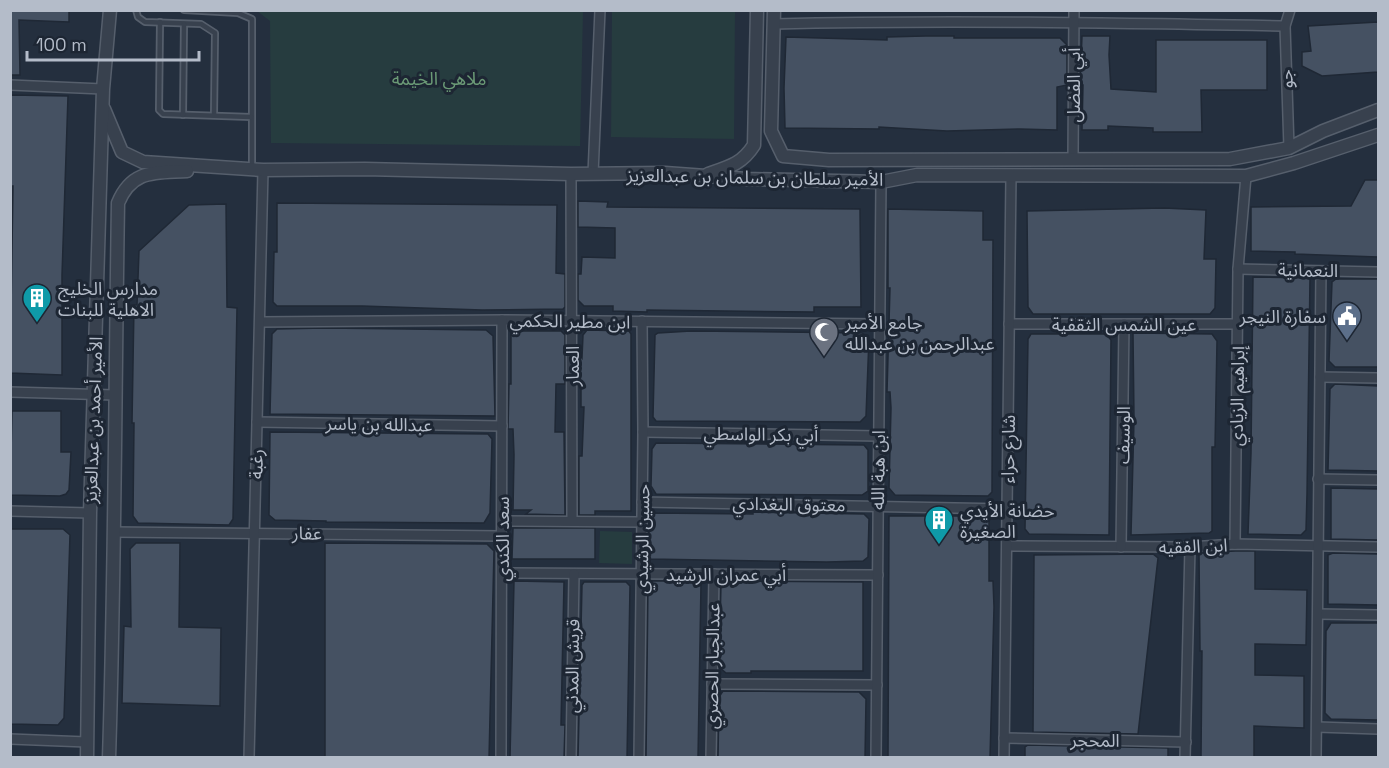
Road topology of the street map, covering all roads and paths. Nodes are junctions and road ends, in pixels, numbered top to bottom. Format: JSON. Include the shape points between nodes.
{"nodes":[{"id":1,"x":110,"y":10,"type":"edge"},
{"id":2,"x":136,"y":10,"type":"edge"},
{"id":3,"x":184,"y":10,"type":"edge"},
{"id":4,"x":600,"y":10,"type":"edge"},
{"id":5,"x":757,"y":10,"type":"edge"},
{"id":6,"x":774,"y":10,"type":"edge"},
{"id":7,"x":1074,"y":10,"type":"edge"},
{"id":8,"x":1290,"y":10,"type":"edge"},
{"id":9,"x":160,"y":22,"type":"junction"},
{"id":10,"x":1074,"y":22,"type":"junction"},
{"id":11,"x":184,"y":24,"type":"junction"},
{"id":12,"x":774,"y":24,"type":"junction"},
{"id":13,"x":1285,"y":26,"type":"junction"},
{"id":14,"x":10,"y":85,"type":"edge"},
{"id":15,"x":103,"y":89,"type":"junction"},
{"id":16,"x":104,"y":109,"type":"junction"},
{"id":17,"x":1378,"y":110,"type":"edge"},
{"id":18,"x":183,"y":115,"type":"junction"},
{"id":19,"x":214,"y":115,"type":"junction"},
{"id":20,"x":251,"y":117,"type":"junction"},
{"id":21,"x":1378,"y":135,"type":"edge"},
{"id":22,"x":1289,"y":148,"type":"junction"},
{"id":23,"x":1073,"y":159,"type":"junction"},
{"id":24,"x":912,"y":160,"type":"junction"},
{"id":25,"x":944,"y":160,"type":"junction"},
{"id":26,"x":233,"y":168,"type":"junction"},
{"id":27,"x":257,"y":170,"type":"junction"},
{"id":28,"x":571,"y":174,"type":"junction"},
{"id":29,"x":594,"y":174,"type":"junction"},
{"id":30,"x":701,"y":176,"type":"junction"},
{"id":31,"x":916,"y":176,"type":"junction"},
{"id":32,"x":945,"y":176,"type":"junction"},
{"id":33,"x":1011,"y":176,"type":"junction"},
{"id":34,"x":1246,"y":176,"type":"junction"},
{"id":35,"x":881,"y":182,"type":"junction"},
{"id":36,"x":1238,"y":269,"type":"junction"},
{"id":37,"x":1321,"y":271,"type":"junction"},
{"id":38,"x":1378,"y":272,"type":"edge"},
{"id":39,"x":502,"y":320,"type":"junction"},
{"id":40,"x":260,"y":321,"type":"junction"},
{"id":41,"x":572,"y":321,"type":"junction"},
{"id":42,"x":642,"y":321,"type":"junction"},
{"id":43,"x":879,"y":324,"type":"junction"},
{"id":44,"x":1009,"y":324,"type":"junction"},
{"id":45,"x":1124,"y":324,"type":"junction"},
{"id":46,"x":1238,"y":324,"type":"junction"},
{"id":47,"x":1320,"y":377,"type":"junction"},
{"id":48,"x":1378,"y":378,"type":"edge"},
{"id":49,"x":10,"y":392,"type":"edge"},
{"id":50,"x":94,"y":394,"type":"junction"},
{"id":51,"x":115,"y":395,"type":"junction"},
{"id":52,"x":257,"y":422,"type":"junction"},
{"id":53,"x":502,"y":426,"type":"junction"},
{"id":54,"x":643,"y":432,"type":"junction"},
{"id":55,"x":879,"y":436,"type":"junction"},
{"id":56,"x":1318,"y":479,"type":"junction"},
{"id":57,"x":1378,"y":480,"type":"edge"},
{"id":58,"x":642,"y":502,"type":"junction"},
{"id":59,"x":878,"y":506,"type":"junction"},
{"id":60,"x":1007,"y":509,"type":"junction"},
{"id":61,"x":10,"y":511,"type":"edge"},
{"id":62,"x":90,"y":513,"type":"junction"},
{"id":63,"x":502,"y":521,"type":"junction"},
{"id":64,"x":572,"y":521,"type":"junction"},
{"id":65,"x":642,"y":522,"type":"junction"},
{"id":66,"x":113,"y":532,"type":"junction"},
{"id":67,"x":254,"y":533,"type":"junction"},
{"id":68,"x":502,"y":536,"type":"junction"},
{"id":69,"x":1235,"y":544,"type":"junction"},
{"id":70,"x":1007,"y":546,"type":"junction"},
{"id":71,"x":1318,"y":546,"type":"junction"},
{"id":72,"x":1121,"y":547,"type":"junction"},
{"id":73,"x":1190,"y":547,"type":"junction"},
{"id":74,"x":1378,"y":547,"type":"edge"},
{"id":75,"x":502,"y":573,"type":"junction"},
{"id":76,"x":574,"y":574,"type":"junction"},
{"id":77,"x":641,"y":574,"type":"junction"},
{"id":78,"x":714,"y":574,"type":"junction"},
{"id":79,"x":878,"y":574,"type":"junction"},
{"id":80,"x":1318,"y":614,"type":"junction"},
{"id":81,"x":1378,"y":615,"type":"edge"},
{"id":82,"x":712,"y":684,"type":"junction"},
{"id":83,"x":877,"y":685,"type":"junction"},
{"id":84,"x":1317,"y":727,"type":"junction"},
{"id":85,"x":1378,"y":729,"type":"edge"},
{"id":86,"x":1004,"y":738,"type":"junction"},
{"id":87,"x":10,"y":739,"type":"edge"},
{"id":88,"x":87,"y":742,"type":"junction"},
{"id":89,"x":1186,"y":742,"type":"junction"},
{"id":90,"x":87,"y":758,"type":"edge"},
{"id":91,"x":109,"y":758,"type":"edge"},
{"id":92,"x":249,"y":758,"type":"edge"},
{"id":93,"x":501,"y":758,"type":"edge"},
{"id":94,"x":571,"y":758,"type":"edge"},
{"id":95,"x":639,"y":758,"type":"edge"},
{"id":96,"x":711,"y":758,"type":"edge"},
{"id":97,"x":876,"y":758,"type":"edge"},
{"id":98,"x":1004,"y":758,"type":"edge"},
{"id":99,"x":1185,"y":758,"type":"edge"},
{"id":100,"x":1316,"y":758,"type":"edge"}],
"edges":[{"from":1,"to":15,"type":"street","name":"الأمير أحمد بن عبدالعزيز"},
{"from":2,"to":9,"type":"lane","via":[[141,20]]},
{"from":3,"to":20,"type":"lane","via":[[238,13],[252,19]]},
{"from":4,"to":29,"type":"street"},
{"from":5,"to":30,"type":"street","via":[[754,145],[746,158]]},
{"from":6,"to":12,"type":"street"},
{"from":7,"to":10,"type":"street","name":"أبي الفضل"},
{"from":8,"to":13,"type":"street","name":"جو"},
{"from":9,"to":11,"type":"lane"},
{"from":9,"to":18,"type":"lane","via":[[159,110],[163,114]]},
{"from":10,"to":12,"type":"street"},
{"from":10,"to":13,"type":"street"},
{"from":10,"to":23,"type":"street","name":"أبي الفضل"},
{"from":11,"to":18,"type":"lane"},
{"from":11,"to":19,"type":"lane","via":[[201,24],[215,33]]},
{"from":12,"to":24,"type":"street","name":"الأمير سلطان بن سلمان بن عبدالعزيز","via":[[771,131],[783,156]]},
{"from":13,"to":22,"type":"street","name":"جو"},
{"from":14,"to":15,"type":"street"},
{"from":15,"to":16,"type":"street","name":"الأمير أحمد بن عبدالعزيز"},
{"from":16,"to":26,"type":"street","via":[[118,145],[128,156],[143,162]]},
{"from":16,"to":50,"type":"street","name":"الأمير أحمد بن عبدالعزيز"},
{"from":17,"to":22,"type":"street","name":"الأمير سلطان بن سلمان بن عبدالعزيز"},
{"from":18,"to":19,"type":"lane"},
{"from":19,"to":20,"type":"lane"},
{"from":20,"to":27,"type":"lane"},
{"from":21,"to":34,"type":"street","name":"الأمير سلطان بن سلمان بن عبدالعزيز"},
{"from":22,"to":23,"type":"street","name":"الأمير سلطان بن سلمان بن عبدالعزيز","via":[[1230,159]]},
{"from":23,"to":25,"type":"street","name":"الأمير سلطان بن سلمان بن عبدالعزيز"},
{"from":24,"to":25,"type":"street","name":"الأمير سلطان بن سلمان بن عبدالعزيز"},
{"from":24,"to":31,"type":"street","via":[[917,164]]},
{"from":25,"to":32,"type":"street","via":[[939,170]]},
{"from":26,"to":27,"type":"street","name":"الأمير سلطان بن سلمان بن عبدالعزيز"},
{"from":26,"to":51,"type":"street","name":"الأمير أحمد بن عبدالعزيز","via":[[145,174],[123,191],[118,203]]},
{"from":27,"to":28,"type":"street","name":"الأمير سلطان بن سلمان بن عبدالعزيز"},
{"from":27,"to":40,"type":"street","name":"رغبة"},
{"from":28,"to":29,"type":"street","name":"الأمير سلطان بن سلمان بن عبدالعزيز"},
{"from":28,"to":41,"type":"street","name":"العمار"},
{"from":29,"to":30,"type":"street","name":"الأمير سلطان بن سلمان بن عبدالعزيز"},
{"from":30,"to":35,"type":"street","name":"الأمير سلطان بن سلمان بن عبدالعزيز"},
{"from":31,"to":32,"type":"street","name":"الأمير سلطان بن سلمان بن عبدالعزيز"},
{"from":31,"to":35,"type":"street","name":"الأمير سلطان بن سلمان بن عبدالعزيز"},
{"from":32,"to":33,"type":"street","name":"الأمير سلطان بن سلمان بن عبدالعزيز"},
{"from":33,"to":34,"type":"street","name":"الأمير سلطان بن سلمان بن عبدالعزيز"},
{"from":33,"to":44,"type":"street","name":"شارع حراء"},
{"from":34,"to":36,"type":"street","name":"إبراهيم الزيادي"},
{"from":35,"to":43,"type":"street","name":"ابن هبة الله"},
{"from":36,"to":37,"type":"street","name":"النعمانية"},
{"from":36,"to":46,"type":"street","name":"إبراهيم الزيادي"},
{"from":37,"to":38,"type":"street","name":"النعمانية"},
{"from":37,"to":47,"type":"street"},
{"from":39,"to":40,"type":"street","name":"ابن مطير الحكمي"},
{"from":39,"to":41,"type":"street","name":"ابن مطير الحكمي"},
{"from":39,"to":53,"type":"street","name":"سعد الكندي"},
{"from":40,"to":52,"type":"street","name":"رغبة"},
{"from":41,"to":42,"type":"street","name":"ابن مطير الحكمي"},
{"from":41,"to":64,"type":"street","name":"العمار"},
{"from":42,"to":43,"type":"street","name":"ابن مطير الحكمي"},
{"from":42,"to":54,"type":"street","name":"حسين الرشيدي"},
{"from":43,"to":55,"type":"street","name":"ابن هبة الله"},
{"from":44,"to":45,"type":"street","name":"عين الشمس الثقفية"},
{"from":44,"to":60,"type":"street","name":"شارع حراء"},
{"from":45,"to":46,"type":"street","name":"عين الشمس الثقفية"},
{"from":45,"to":72,"type":"street","name":"الوسيف"},
{"from":46,"to":69,"type":"street","name":"إبراهيم الزيادي"},
{"from":47,"to":48,"type":"street"},
{"from":47,"to":56,"type":"street"},
{"from":49,"to":50,"type":"street"},
{"from":50,"to":51,"type":"street"},
{"from":50,"to":62,"type":"street","name":"الأمير أحمد بن عبدالعزيز"},
{"from":51,"to":66,"type":"street","name":"الأمير أحمد بن عبدالعزيز"},
{"from":52,"to":53,"type":"street","name":"عبدالله بن ياسر"},
{"from":52,"to":67,"type":"street","name":"رغبة"},
{"from":53,"to":63,"type":"street","name":"سعد الكندي"},
{"from":54,"to":55,"type":"street","name":"أبي بكر الواسطي"},
{"from":54,"to":58,"type":"street","name":"حسين الرشيدي"},
{"from":55,"to":59,"type":"street","name":"ابن هبة الله"},
{"from":56,"to":57,"type":"street"},
{"from":56,"to":71,"type":"street"},
{"from":58,"to":59,"type":"street","name":"معتوق البغدادي"},
{"from":58,"to":65,"type":"street","name":"حسين الرشيدي"},
{"from":59,"to":60,"type":"street","name":"معتوق البغدادي"},
{"from":59,"to":79,"type":"street","name":"ابن هبة الله"},
{"from":60,"to":70,"type":"street","name":"شارع حراء"},
{"from":61,"to":62,"type":"street"},
{"from":62,"to":88,"type":"street","name":"الأمير أحمد بن عبدالعزيز"},
{"from":63,"to":64,"type":"street"},
{"from":63,"to":68,"type":"street","name":"سعد الكندي"},
{"from":64,"to":65,"type":"street"},
{"from":65,"to":77,"type":"street","name":"حسين الرشيدي"},
{"from":66,"to":67,"type":"street","name":"عفار"},
{"from":66,"to":91,"type":"street","name":"الأمير أحمد بن عبدالعزيز"},
{"from":67,"to":68,"type":"street","name":"عفار"},
{"from":67,"to":92,"type":"street","name":"رغبة"},
{"from":68,"to":75,"type":"street","name":"سعد الكندي"},
{"from":69,"to":71,"type":"street","name":"ابن الفقيه"},
{"from":69,"to":73,"type":"street","name":"ابن الفقيه"},
{"from":70,"to":72,"type":"street","name":"ابن الفقيه"},
{"from":70,"to":86,"type":"street","name":"شارع حراء"},
{"from":71,"to":74,"type":"street","name":"ابن الفقيه"},
{"from":71,"to":80,"type":"street"},
{"from":72,"to":73,"type":"street","name":"ابن الفقيه"},
{"from":73,"to":89,"type":"street"},
{"from":75,"to":76,"type":"street","name":"أبي عمران الرشيد"},
{"from":75,"to":93,"type":"street","name":"سعد الكندي"},
{"from":76,"to":77,"type":"street","name":"أبي عمران الرشيد"},
{"from":76,"to":94,"type":"street","name":"قريش المدني"},
{"from":77,"to":78,"type":"street","name":"أبي عمران الرشيد"},
{"from":77,"to":95,"type":"street","name":"حسين الرشيدي"},
{"from":78,"to":79,"type":"street","name":"أبي عمران الرشيد"},
{"from":78,"to":82,"type":"street","name":"عبدالجبار الحصري"},
{"from":79,"to":83,"type":"street","name":"ابن هبة الله"},
{"from":80,"to":81,"type":"street"},
{"from":80,"to":84,"type":"street"},
{"from":82,"to":83,"type":"street"},
{"from":82,"to":96,"type":"street","name":"عبدالجبار الحصري"},
{"from":83,"to":97,"type":"street","name":"ابن هبة الله"},
{"from":84,"to":85,"type":"street"},
{"from":84,"to":100,"type":"street"},
{"from":86,"to":89,"type":"street","name":"المحجر"},
{"from":86,"to":98,"type":"street","name":"شارع حراء"},
{"from":87,"to":88,"type":"street"},
{"from":88,"to":90,"type":"street","name":"الأمير أحمد بن عبدالعزيز"},
{"from":89,"to":99,"type":"street"}]}
